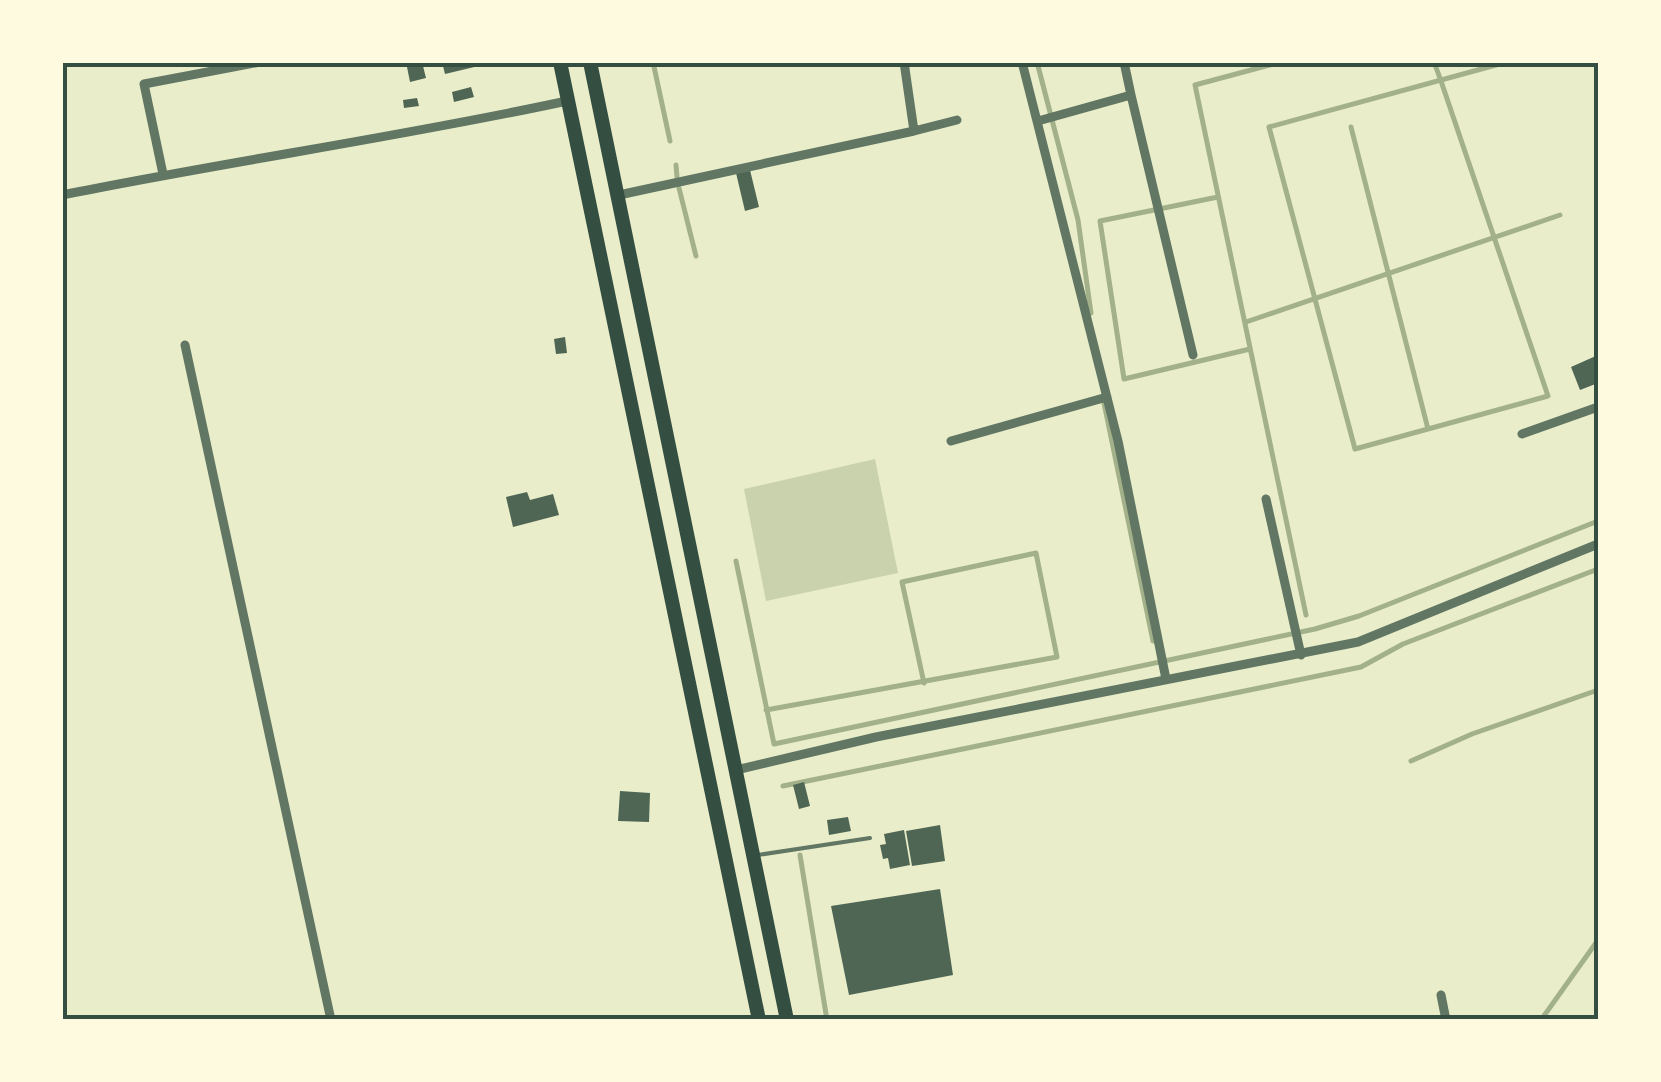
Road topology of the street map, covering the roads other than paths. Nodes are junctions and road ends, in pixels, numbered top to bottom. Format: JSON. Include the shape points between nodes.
{"nodes":[{"id":1,"x":260,"y":62,"type":"edge"},
{"id":2,"x":560,"y":62,"type":"edge"},
{"id":3,"x":590,"y":62,"type":"edge"},
{"id":4,"x":904,"y":62,"type":"edge"},
{"id":5,"x":1022,"y":62,"type":"edge"},
{"id":6,"x":1124,"y":62,"type":"edge"},
{"id":7,"x":1132,"y":95,"type":"junction"},
{"id":8,"x":567,"y":101,"type":"junction"},
{"id":9,"x":1042,"y":119,"type":"junction"},
{"id":10,"x":956,"y":120,"type":"dead end"},
{"id":11,"x":914,"y":131,"type":"junction"},
{"id":12,"x":163,"y":174,"type":"junction"},
{"id":13,"x":62,"y":195,"type":"edge"},
{"id":14,"x":619,"y":196,"type":"junction"},
{"id":15,"x":185,"y":345,"type":"dead end"},
{"id":16,"x":1193,"y":355,"type":"dead end"},
{"id":17,"x":1107,"y":397,"type":"junction"},
{"id":18,"x":1598,"y":407,"type":"edge"},
{"id":19,"x":665,"y":429,"type":"junction"},
{"id":20,"x":638,"y":434,"type":"junction"},
{"id":21,"x":1522,"y":434,"type":"dead end"},
{"id":22,"x":952,"y":441,"type":"dead end"},
{"id":23,"x":1266,"y":499,"type":"dead end"},
{"id":24,"x":1598,"y":544,"type":"edge"},
{"id":25,"x":1301,"y":654,"type":"junction"},
{"id":26,"x":1166,"y":679,"type":"junction"},
{"id":27,"x":736,"y":770,"type":"junction"},
{"id":28,"x":870,"y":838,"type":"dead end"},
{"id":29,"x":754,"y":856,"type":"junction"},
{"id":30,"x":1441,"y":994,"type":"dead end"},
{"id":31,"x":331,"y":1020,"type":"edge"},
{"id":32,"x":758,"y":1020,"type":"edge"},
{"id":33,"x":787,"y":1020,"type":"edge"},
{"id":34,"x":1446,"y":1020,"type":"edge"}],
"edges":[{"from":1,"to":12,"type":"street","via":[[144,84]]},
{"from":2,"to":8,"type":"highway"},
{"from":3,"to":14,"type":"highway"},
{"from":4,"to":11,"type":"street"},
{"from":5,"to":9,"type":"street"},
{"from":6,"to":7,"type":"street"},
{"from":7,"to":9,"type":"street"},
{"from":7,"to":16,"type":"street"},
{"from":8,"to":12,"type":"street"},
{"from":8,"to":20,"type":"highway"},
{"from":9,"to":17,"type":"street"},
{"from":10,"to":11,"type":"street"},
{"from":11,"to":14,"type":"street"},
{"from":12,"to":13,"type":"street"},
{"from":14,"to":19,"type":"highway"},
{"from":15,"to":31,"type":"street"},
{"from":17,"to":22,"type":"street"},
{"from":17,"to":26,"type":"street"},
{"from":18,"to":21,"type":"street"},
{"from":19,"to":20,"type":"highway"},
{"from":19,"to":27,"type":"highway"},
{"from":20,"to":32,"type":"highway"},
{"from":23,"to":25,"type":"street"},
{"from":24,"to":25,"type":"street","via":[[1358,642]]},
{"from":25,"to":26,"type":"street"},
{"from":26,"to":27,"type":"street"},
{"from":27,"to":29,"type":"highway"},
{"from":28,"to":29,"type":"lane"},
{"from":29,"to":33,"type":"highway"},
{"from":30,"to":34,"type":"street"}]}
